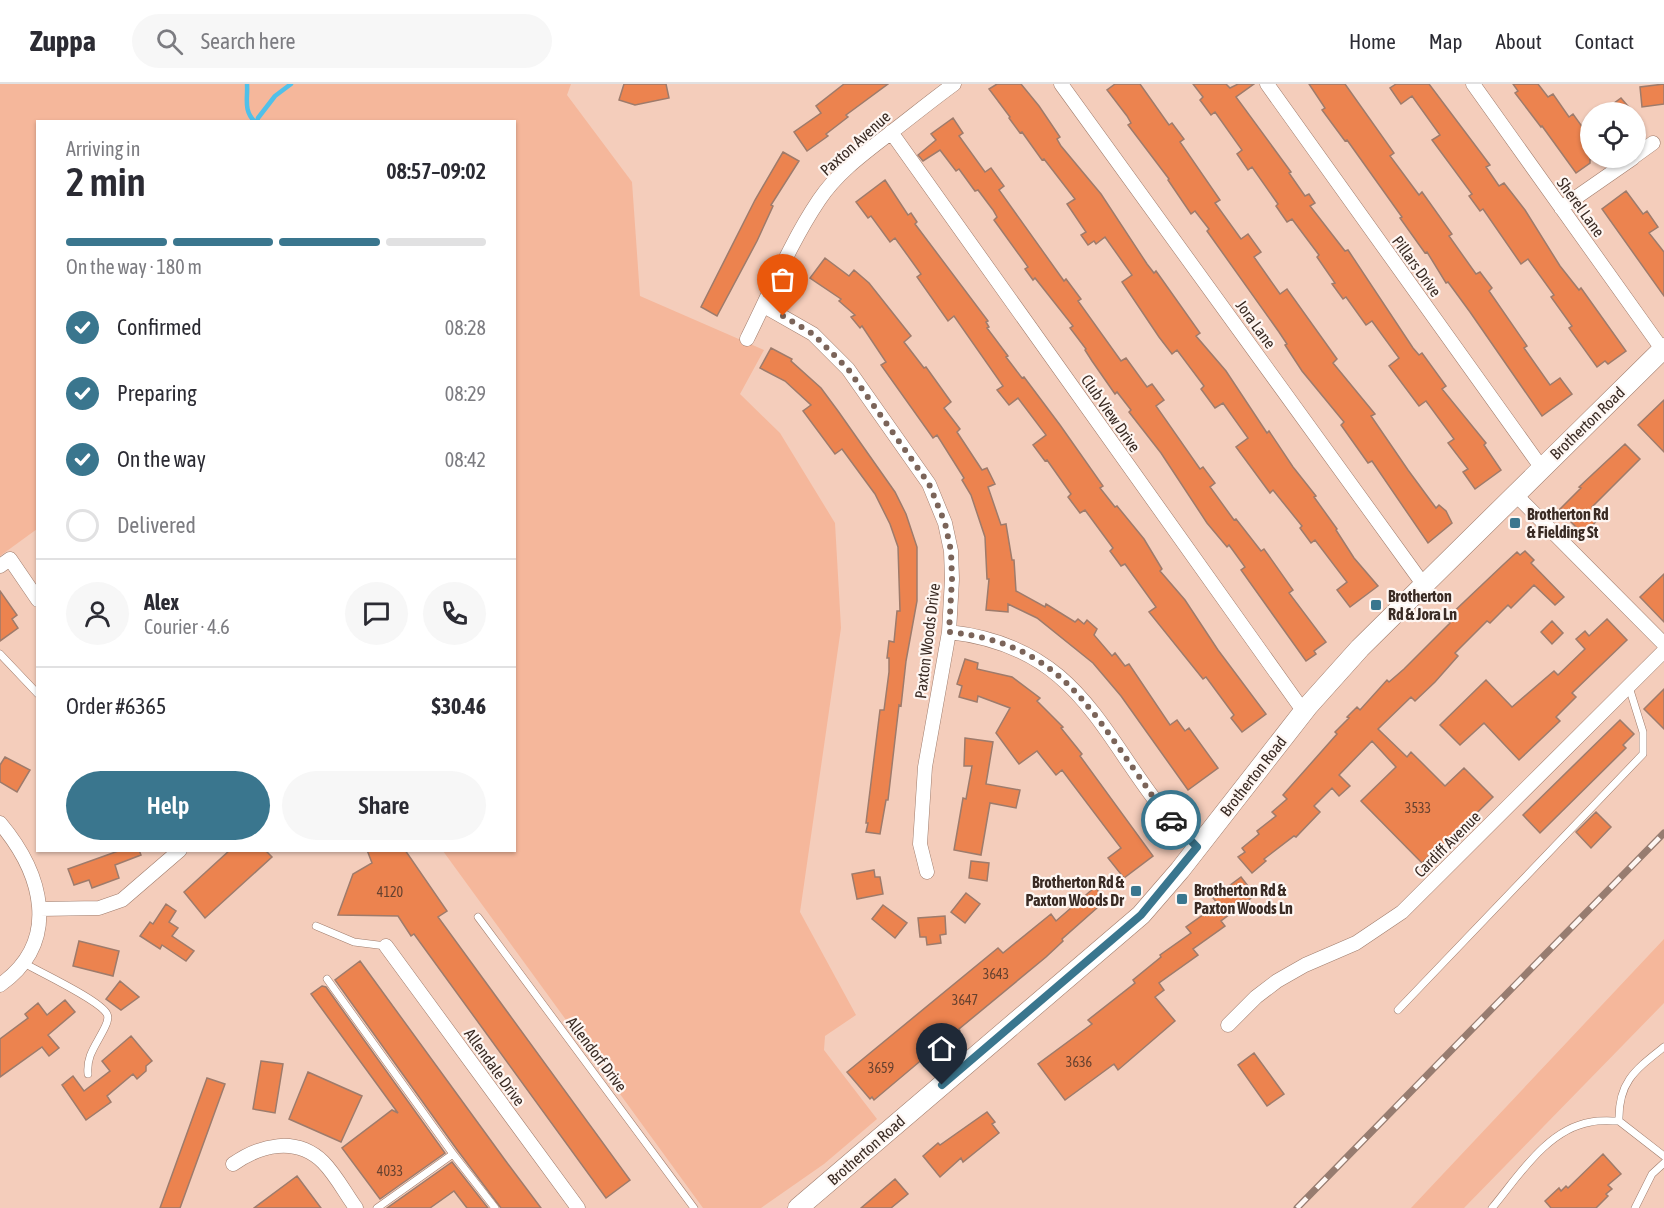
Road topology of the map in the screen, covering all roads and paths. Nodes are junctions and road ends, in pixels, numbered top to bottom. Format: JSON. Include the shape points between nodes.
{"nodes":[{"id":1,"x":954,"y":84,"type":"edge"},
{"id":2,"x":1061,"y":84,"type":"edge"},
{"id":3,"x":1267,"y":84,"type":"edge"},
{"id":4,"x":1473,"y":84,"type":"edge"},
{"id":5,"x":891,"y":132,"type":"junction"},
{"id":6,"x":1653,"y":143,"type":"dead end"},
{"id":7,"x":1646,"y":148,"type":"edge"},
{"id":8,"x":1618,"y":168,"type":"edge"},
{"id":9,"x":1562,"y":208,"type":"junction"},
{"id":10,"x":764,"y":306,"type":"junction"},
{"id":11,"x":747,"y":339,"type":"dead end"},
{"id":12,"x":1663,"y":348,"type":"edge"},
{"id":13,"x":1541,"y":468,"type":"junction"},
{"id":14,"x":1515,"y":495,"type":"junction"},
{"id":15,"x":0,"y":566,"type":"edge"},
{"id":16,"x":1423,"y":584,"type":"junction"},
{"id":17,"x":36,"y":597,"type":"edge"},
{"id":18,"x":949,"y":632,"type":"junction"},
{"id":19,"x":1664,"y":644,"type":"edge"},
{"id":20,"x":1664,"y":651,"type":"edge"},
{"id":21,"x":0,"y":654,"type":"edge"},
{"id":22,"x":1629,"y":687,"type":"junction"},
{"id":23,"x":36,"y":692,"type":"edge"},
{"id":24,"x":1304,"y":712,"type":"junction"},
{"id":25,"x":0,"y":823,"type":"edge"},
{"id":26,"x":1197,"y":847,"type":"junction"},
{"id":27,"x":178,"y":852,"type":"edge"},
{"id":28,"x":927,"y":872,"type":"dead end"},
{"id":29,"x":40,"y":909,"type":"junction"},
{"id":30,"x":478,"y":916,"type":"dead end"},
{"id":31,"x":316,"y":926,"type":"dead end"},
{"id":32,"x":386,"y":946,"type":"joint"},
{"id":33,"x":24,"y":963,"type":"junction"},
{"id":34,"x":327,"y":979,"type":"dead end"},
{"id":35,"x":0,"y":985,"type":"edge"},
{"id":36,"x":1398,"y":1010,"type":"dead end"},
{"id":37,"x":1228,"y":1025,"type":"dead end"},
{"id":38,"x":1664,"y":1047,"type":"edge"},
{"id":39,"x":88,"y":1074,"type":"dead end"},
{"id":40,"x":1619,"y":1121,"type":"junction"},
{"id":41,"x":453,"y":1154,"type":"junction"},
{"id":42,"x":1664,"y":1156,"type":"edge"},
{"id":43,"x":1664,"y":1163,"type":"edge"},
{"id":44,"x":233,"y":1164,"type":"dead end"},
{"id":45,"x":356,"y":1208,"type":"edge"},
{"id":46,"x":377,"y":1208,"type":"edge"},
{"id":47,"x":495,"y":1208,"type":"edge"},
{"id":48,"x":578,"y":1208,"type":"edge"},
{"id":49,"x":694,"y":1208,"type":"edge"},
{"id":50,"x":798,"y":1208,"type":"edge"},
{"id":51,"x":1492,"y":1208,"type":"edge"},
{"id":52,"x":1635,"y":1208,"type":"edge"}],
"edges":[{"from":1,"to":5,"type":"street","name":"Paxton Avenue"},
{"from":2,"to":16,"type":"street","name":"Jora Lane"},
{"from":3,"to":13,"type":"street","name":"Pillars Drive"},
{"from":4,"to":9,"type":"street","name":"Sherel Lane"},
{"from":5,"to":10,"type":"street","name":"Paxton Avenue","via":[[837,177],[820,199]]},
{"from":5,"to":24,"type":"street","name":"Club View Drive"},
{"from":6,"to":7,"type":"street"},
{"from":8,"to":9,"type":"street"},
{"from":9,"to":12,"type":"street","name":"Sherel Lane"},
{"from":10,"to":11,"type":"street","name":"Paxton Avenue"},
{"from":10,"to":18,"type":"street","name":"Paxton Woods Drive","via":[[795,322],[829,348],[929,484],[945,523],[951,551]]},
{"from":12,"to":13,"type":"street","name":"Brotherton Road"},
{"from":13,"to":14,"type":"street","name":"Brotherton Road"},
{"from":14,"to":16,"type":"street","name":"Brotherton Road"},
{"from":14,"to":19,"type":"street"},
{"from":15,"to":17,"type":"street","via":[[10,559]]},
{"from":16,"to":24,"type":"street","name":"Brotherton Road"},
{"from":18,"to":26,"type":"street","via":[[996,640],[1022,650],[1067,681],[1167,815]]},
{"from":18,"to":28,"type":"street","name":"Paxton Woods Drive","via":[[925,767],[920,844]]},
{"from":20,"to":22,"type":"street","name":"Cardiff Avenue"},
{"from":21,"to":23,"type":"lane"},
{"from":22,"to":36,"type":"lane","via":[[1643,732],[1643,754]]},
{"from":22,"to":37,"type":"street","name":"Cardiff Avenue","via":[[1402,912],[1356,943],[1277,981]]},
{"from":24,"to":26,"type":"street","name":"Brotherton Road"},
{"from":25,"to":29,"type":"street","via":[[34,877]]},
{"from":26,"to":50,"type":"street","name":"Brotherton Road","via":[[1141,915]]},
{"from":27,"to":29,"type":"street","via":[[122,900],[99,908]]},
{"from":29,"to":33,"type":"street","via":[[36,938]]},
{"from":30,"to":49,"type":"lane","name":"Allendorf Drive"},
{"from":31,"to":32,"type":"lane","via":[[354,942]]},
{"from":32,"to":48,"type":"street","name":"Allendale Drive"},
{"from":33,"to":35,"type":"street"},
{"from":33,"to":39,"type":"lane","via":[[88,998],[108,1016],[87,1065]]},
{"from":34,"to":41,"type":"lane"},
{"from":38,"to":40,"type":"lane","via":[[1628,1080],[1618,1100]]},
{"from":40,"to":42,"type":"lane"},
{"from":40,"to":51,"type":"lane","via":[[1591,1122],[1561,1134],[1542,1149]]},
{"from":41,"to":46,"type":"lane"},
{"from":41,"to":47,"type":"lane"},
{"from":43,"to":52,"type":"lane","via":[[1652,1174]]},
{"from":44,"to":45,"type":"street","via":[[267,1146],[301,1150],[325,1164]]}]}
